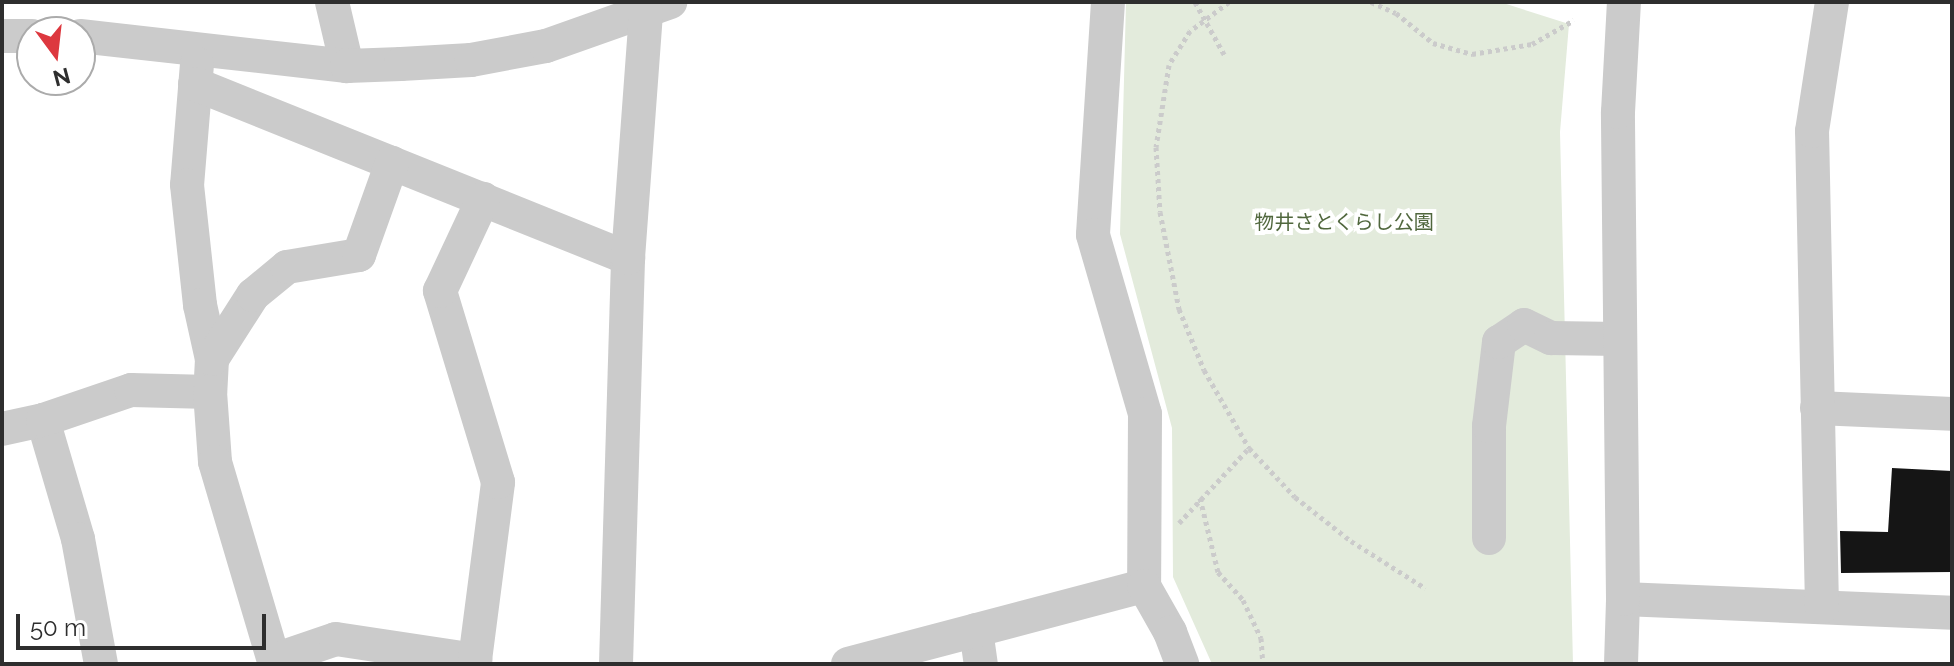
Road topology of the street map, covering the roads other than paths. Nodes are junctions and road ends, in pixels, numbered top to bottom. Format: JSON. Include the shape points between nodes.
{"nodes":[{"id":1,"x":332,"y":2,"type":"edge"},
{"id":2,"x":1108,"y":2,"type":"edge"},
{"id":3,"x":1624,"y":2,"type":"edge"},
{"id":4,"x":1832,"y":2,"type":"edge"},
{"id":5,"x":658,"y":7,"type":"edge"},
{"id":6,"x":96,"y":37,"type":"edge"},
{"id":7,"x":198,"y":47,"type":"junction"},
{"id":8,"x":347,"y":66,"type":"junction"},
{"id":9,"x":195,"y":84,"type":"junction"},
{"id":10,"x":392,"y":163,"type":"junction"},
{"id":11,"x":483,"y":199,"type":"junction"},
{"id":12,"x":628,"y":258,"type":"junction"},
{"id":13,"x":1620,"y":339,"type":"junction"},
{"id":14,"x":211,"y":375,"type":"junction"},
{"id":15,"x":1817,"y":408,"type":"junction"},
{"id":16,"x":1952,"y":414,"type":"edge"},
{"id":17,"x":43,"y":420,"type":"junction"},
{"id":18,"x":2,"y":429,"type":"edge"},
{"id":19,"x":1489,"y":538,"type":"dead end"},
{"id":20,"x":1144,"y":576,"type":"junction"},
{"id":21,"x":1623,"y":599,"type":"junction"},
{"id":22,"x":1822,"y":607,"type":"junction"},
{"id":23,"x":1952,"y":613,"type":"edge"},
{"id":24,"x":976,"y":630,"type":"junction"},
{"id":25,"x":274,"y":662,"type":"edge"},
{"id":26,"x":101,"y":664,"type":"edge"},
{"id":27,"x":616,"y":664,"type":"edge"},
{"id":28,"x":848,"y":664,"type":"edge"},
{"id":29,"x":981,"y":664,"type":"edge"},
{"id":30,"x":1182,"y":664,"type":"edge"},
{"id":31,"x":1621,"y":664,"type":"edge"}],
"edges":[{"from":1,"to":8,"type":"street"},
{"from":2,"to":20,"type":"street","via":[[1093,235],[1145,414]]},
{"from":3,"to":13,"type":"street","via":[[1618,112]]},
{"from":4,"to":15,"type":"street","via":[[1812,131]]},
{"from":5,"to":8,"type":"street","via":[[546,46],[471,60]]},
{"from":5,"to":12,"type":"street"},
{"from":6,"to":7,"type":"street"},
{"from":7,"to":8,"type":"street"},
{"from":7,"to":9,"type":"street"},
{"from":9,"to":10,"type":"street"},
{"from":9,"to":14,"type":"street","via":[[187,185]]},
{"from":10,"to":11,"type":"street"},
{"from":10,"to":14,"type":"street","via":[[359,255],[287,267],[253,295]]},
{"from":11,"to":12,"type":"street"},
{"from":11,"to":25,"type":"street","via":[[440,291],[498,482],[475,660],[336,639]]},
{"from":12,"to":27,"type":"street"},
{"from":13,"to":19,"type":"street","via":[[1551,338],[1524,325],[1499,342],[1489,426]]},
{"from":13,"to":21,"type":"street"},
{"from":14,"to":17,"type":"street","via":[[131,390]]},
{"from":14,"to":25,"type":"street","via":[[215,462]]},
{"from":15,"to":16,"type":"street"},
{"from":15,"to":22,"type":"street"},
{"from":17,"to":18,"type":"street"},
{"from":17,"to":26,"type":"street","via":[[78,539]]},
{"from":20,"to":24,"type":"street"},
{"from":20,"to":30,"type":"street"},
{"from":21,"to":22,"type":"street"},
{"from":21,"to":31,"type":"street"},
{"from":22,"to":23,"type":"street"},
{"from":24,"to":28,"type":"street"},
{"from":24,"to":29,"type":"street"}]}
